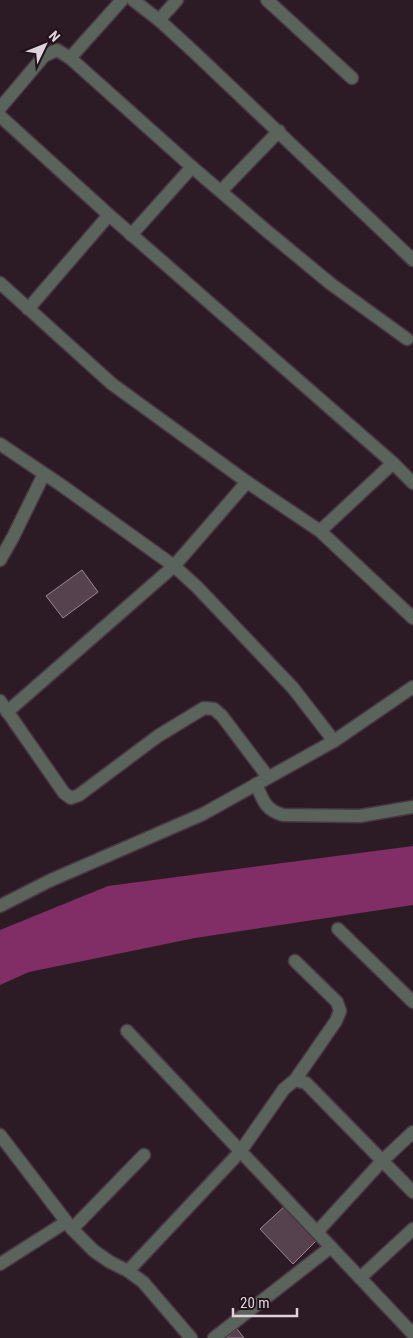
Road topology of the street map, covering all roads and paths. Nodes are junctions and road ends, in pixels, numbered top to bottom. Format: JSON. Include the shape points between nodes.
{"nodes":[{"id":1,"x":122,"y":0,"type":"edge"},
{"id":2,"x":133,"y":0,"type":"edge"},
{"id":3,"x":177,"y":0,"type":"edge"},
{"id":4,"x":267,"y":0,"type":"edge"},
{"id":5,"x":159,"y":20,"type":"junction"},
{"id":6,"x":70,"y":58,"type":"junction"},
{"id":7,"x":352,"y":78,"type":"dead end"},
{"id":8,"x":0,"y":108,"type":"edge"},
{"id":9,"x":0,"y":116,"type":"edge"},
{"id":10,"x":279,"y":131,"type":"junction"},
{"id":11,"x":192,"y":167,"type":"junction"},
{"id":12,"x":221,"y":191,"type":"junction"},
{"id":13,"x":109,"y":215,"type":"junction"},
{"id":14,"x":131,"y":235,"type":"junction"},
{"id":15,"x":413,"y":260,"type":"edge"},
{"id":16,"x":0,"y":283,"type":"edge"},
{"id":17,"x":28,"y":309,"type":"junction"},
{"id":18,"x":407,"y":340,"type":"dead end"},
{"id":19,"x":0,"y":444,"type":"edge"},
{"id":20,"x":393,"y":463,"type":"junction"},
{"id":21,"x":44,"y":474,"type":"junction"},
{"id":22,"x":247,"y":482,"type":"junction"},
{"id":23,"x":413,"y":483,"type":"edge"},
{"id":24,"x":320,"y":531,"type":"junction"},
{"id":25,"x":0,"y":560,"type":"edge"},
{"id":26,"x":174,"y":566,"type":"junction"},
{"id":27,"x":413,"y":618,"type":"edge"},
{"id":28,"x":413,"y":687,"type":"edge"},
{"id":29,"x":3,"y":706,"type":"edge"},
{"id":30,"x":334,"y":741,"type":"junction"},
{"id":31,"x":268,"y":777,"type":"junction"},
{"id":32,"x":256,"y":784,"type":"junction"},
{"id":33,"x":413,"y":807,"type":"edge"},
{"id":34,"x":0,"y":906,"type":"edge"},
{"id":35,"x":338,"y":929,"type":"dead end"},
{"id":36,"x":295,"y":961,"type":"dead end"},
{"id":37,"x":413,"y":1002,"type":"edge"},
{"id":38,"x":127,"y":1030,"type":"dead end"},
{"id":39,"x":295,"y":1080,"type":"junction"},
{"id":40,"x":413,"y":1132,"type":"edge"},
{"id":41,"x":0,"y":1135,"type":"edge"},
{"id":42,"x":240,"y":1152,"type":"junction"},
{"id":43,"x":144,"y":1155,"type":"dead end"},
{"id":44,"x":382,"y":1161,"type":"junction"},
{"id":45,"x":413,"y":1192,"type":"edge"},
{"id":46,"x":69,"y":1225,"type":"junction"},
{"id":47,"x":413,"y":1229,"type":"edge"},
{"id":48,"x":318,"y":1232,"type":"junction"},
{"id":49,"x":331,"y":1247,"type":"junction"},
{"id":50,"x":0,"y":1264,"type":"edge"},
{"id":51,"x":128,"y":1271,"type":"junction"},
{"id":52,"x":360,"y":1278,"type":"junction"},
{"id":53,"x":413,"y":1334,"type":"edge"},
{"id":54,"x":191,"y":1338,"type":"edge"},
{"id":55,"x":214,"y":1338,"type":"edge"}],
"edges":[{"from":1,"to":6,"type":"street"},
{"from":2,"to":5,"type":"street"},
{"from":3,"to":5,"type":"street"},
{"from":4,"to":7,"type":"street"},
{"from":5,"to":10,"type":"street"},
{"from":6,"to":8,"type":"street","via":[[57,50],[44,56]]},
{"from":6,"to":11,"type":"street"},
{"from":9,"to":13,"type":"street"},
{"from":10,"to":12,"type":"street"},
{"from":10,"to":15,"type":"street"},
{"from":11,"to":12,"type":"street"},
{"from":11,"to":14,"type":"street"},
{"from":12,"to":18,"type":"street","via":[[331,284]]},
{"from":13,"to":14,"type":"street"},
{"from":13,"to":17,"type":"street"},
{"from":14,"to":20,"type":"street"},
{"from":16,"to":17,"type":"street"},
{"from":17,"to":22,"type":"street","via":[[112,384]]},
{"from":19,"to":21,"type":"street"},
{"from":20,"to":23,"type":"street"},
{"from":20,"to":24,"type":"street"},
{"from":21,"to":25,"type":"street"},
{"from":21,"to":26,"type":"street"},
{"from":22,"to":24,"type":"street"},
{"from":22,"to":26,"type":"street"},
{"from":24,"to":27,"type":"street"},
{"from":26,"to":29,"type":"street"},
{"from":26,"to":30,"type":"street","via":[[293,688]]},
{"from":28,"to":30,"type":"street"},
{"from":29,"to":31,"type":"street","via":[[70,798],[79,795],[158,736],[204,708],[214,709],[222,716]]},
{"from":30,"to":31,"type":"street"},
{"from":31,"to":32,"type":"street"},
{"from":32,"to":33,"type":"street","via":[[272,812],[283,815],[360,816]]},
{"from":32,"to":34,"type":"street","via":[[203,814],[50,880]]},
{"from":35,"to":37,"type":"street"},
{"from":36,"to":39,"type":"street","via":[[337,1002],[340,1011],[336,1022]]},
{"from":38,"to":42,"type":"street"},
{"from":39,"to":42,"type":"street","via":[[284,1089]]},
{"from":39,"to":44,"type":"street","via":[[306,1083]]},
{"from":40,"to":44,"type":"street"},
{"from":41,"to":46,"type":"street"},
{"from":42,"to":48,"type":"street"},
{"from":42,"to":51,"type":"street"},
{"from":43,"to":46,"type":"street"},
{"from":44,"to":45,"type":"street"},
{"from":44,"to":48,"type":"street"},
{"from":46,"to":50,"type":"street"},
{"from":46,"to":51,"type":"street","via":[[94,1251]]},
{"from":47,"to":52,"type":"street"},
{"from":48,"to":49,"type":"street"},
{"from":49,"to":52,"type":"street"},
{"from":49,"to":55,"type":"street"},
{"from":51,"to":54,"type":"street","via":[[143,1282]]},
{"from":52,"to":53,"type":"street"}]}
